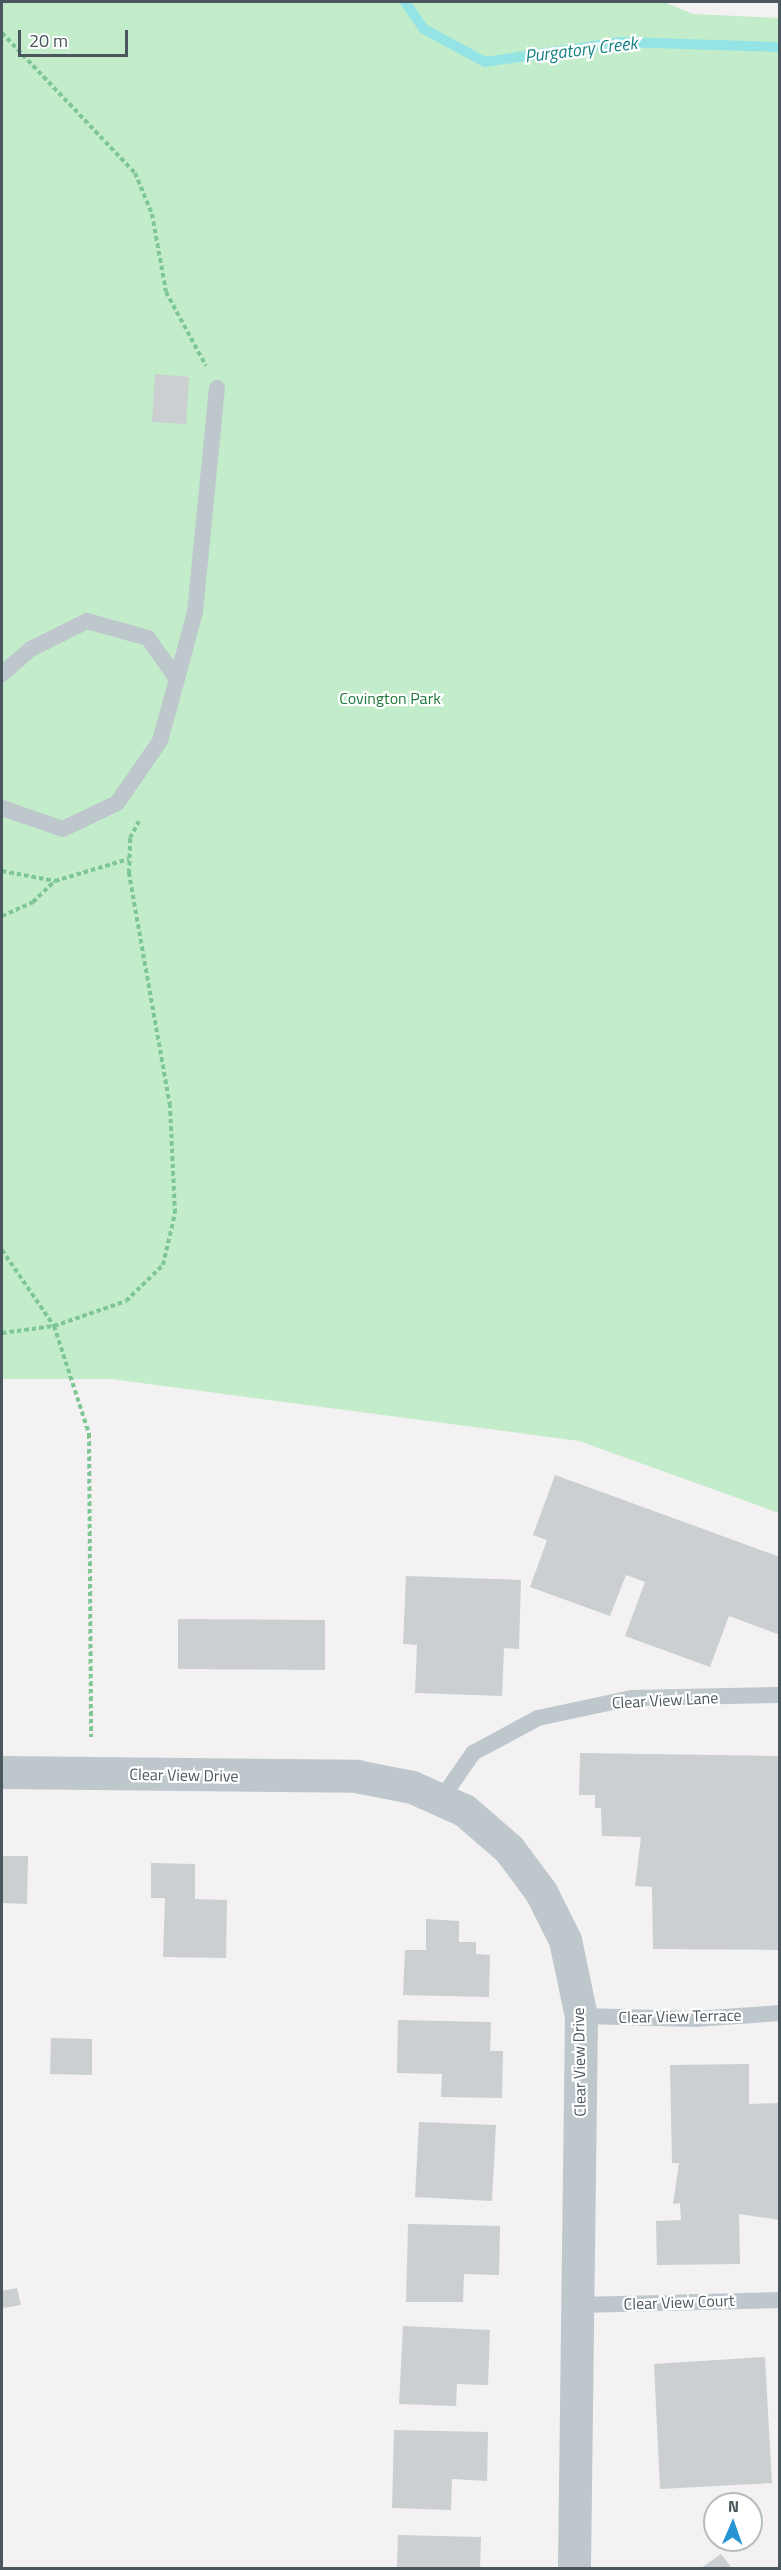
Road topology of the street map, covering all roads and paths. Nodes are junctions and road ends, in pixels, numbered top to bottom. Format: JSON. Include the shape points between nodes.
{"nodes":[{"id":1,"x":217,"y":388,"type":"dead end"},
{"id":2,"x":2,"y":674,"type":"edge"},
{"id":3,"x":177,"y":679,"type":"junction"},
{"id":4,"x":2,"y":808,"type":"edge"},
{"id":5,"x":129,"y":859,"type":"dead end"},
{"id":6,"x":2,"y":871,"type":"edge"},
{"id":7,"x":55,"y":881,"type":"junction"},
{"id":8,"x":2,"y":916,"type":"edge"},
{"id":9,"x":2,"y":1250,"type":"edge"},
{"id":10,"x":780,"y":1695,"type":"edge"},
{"id":11,"x":2,"y":1773,"type":"edge"},
{"id":12,"x":92,"y":1774,"type":"junction"},
{"id":13,"x":442,"y":1798,"type":"junction"},
{"id":14,"x":780,"y":2013,"type":"edge"},
{"id":15,"x":581,"y":2016,"type":"junction"},
{"id":16,"x":780,"y":2300,"type":"edge"},
{"id":17,"x":579,"y":2305,"type":"junction"},
{"id":18,"x":574,"y":2568,"type":"edge"}],
"edges":[{"from":1,"to":3,"type":"lane","via":[[195,612]]},
{"from":2,"to":3,"type":"lane","via":[[31,649],[87,621],[148,638]]},
{"from":3,"to":4,"type":"lane","via":[[160,741],[117,803],[63,829]]},
{"from":5,"to":7,"type":"path"},
{"from":6,"to":7,"type":"path"},
{"from":7,"to":8,"type":"path","via":[[33,902]]},
{"from":9,"to":12,"type":"path","via":[[54,1326],[89,1434]]},
{"from":10,"to":13,"type":"lane","name":"Clear View Lane","via":[[632,1698],[538,1718],[473,1753]]},
{"from":11,"to":12,"type":"street","name":"Clear View Drive"},
{"from":12,"to":13,"type":"street","name":"Clear View Drive","via":[[356,1776]]},
{"from":13,"to":15,"type":"street","name":"Clear View Drive","via":[[509,1849],[541,1892],[565,1940]]},
{"from":14,"to":15,"type":"lane","name":"Clear View Terrace","via":[[695,2019]]},
{"from":15,"to":17,"type":"street","name":"Clear View Drive"},
{"from":16,"to":17,"type":"lane","name":"Clear View Court"},
{"from":17,"to":18,"type":"street","name":"Clear View Drive"}]}
